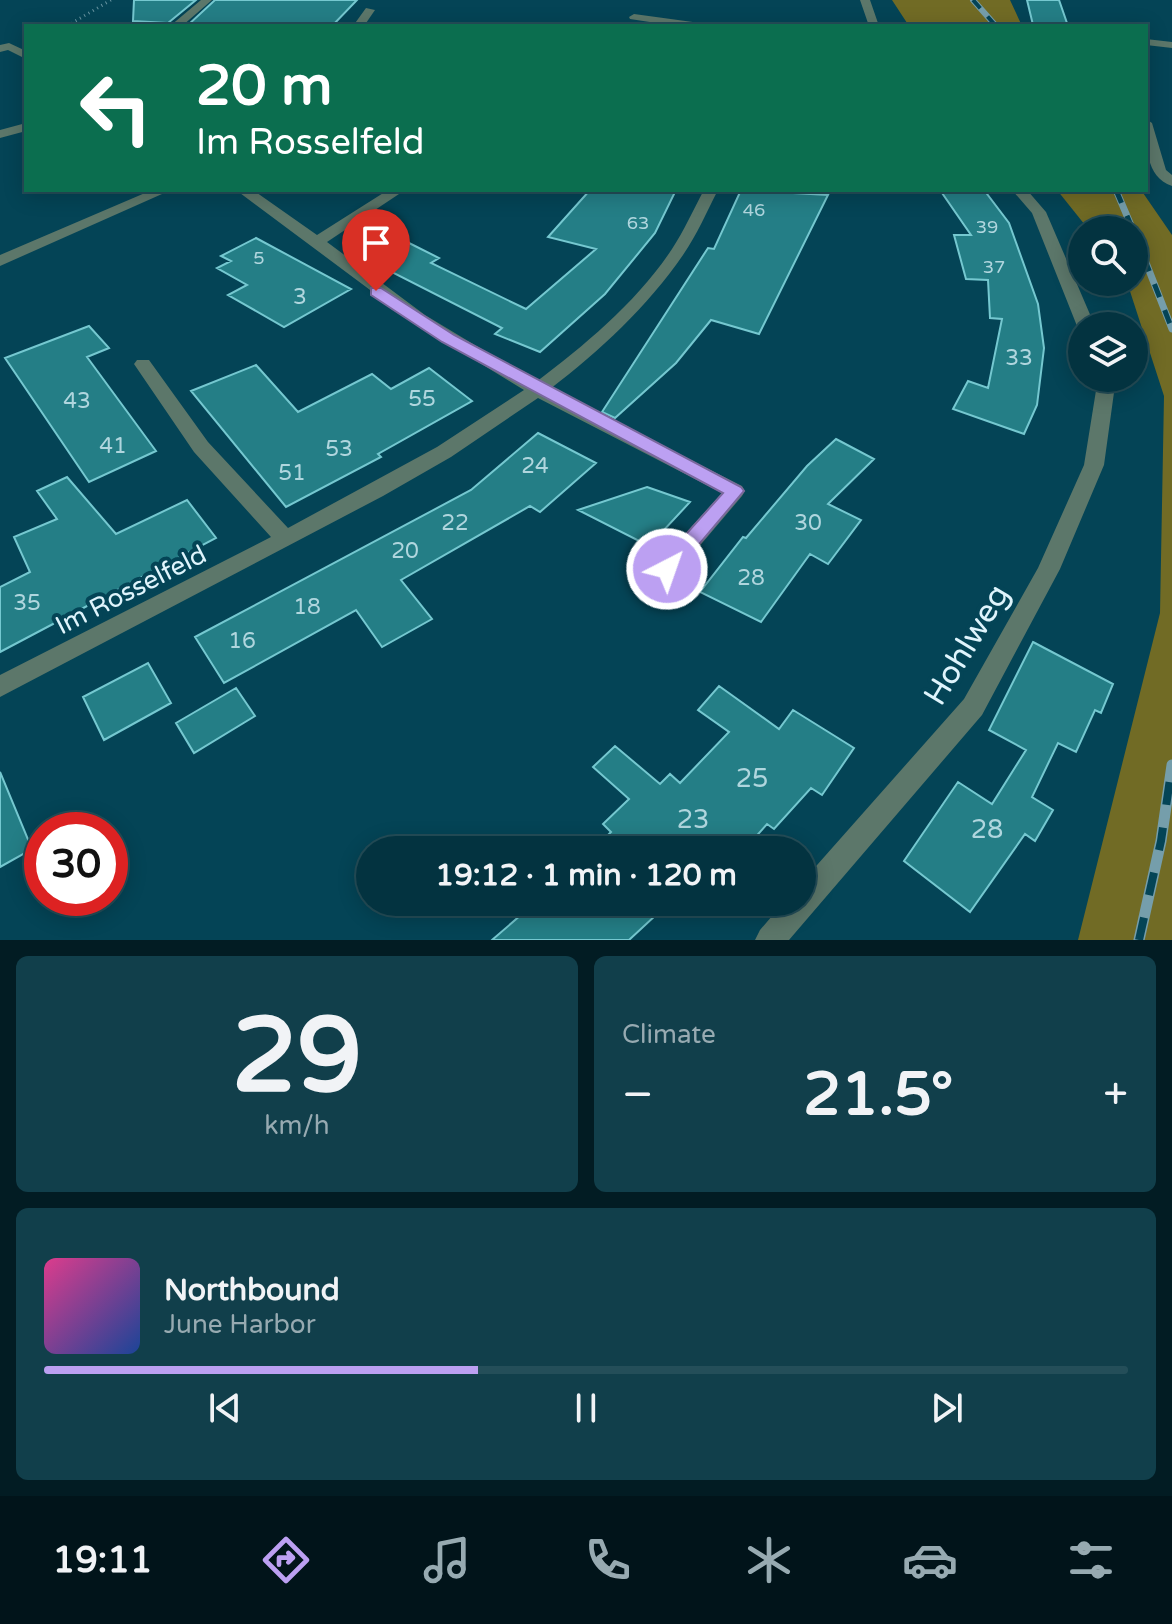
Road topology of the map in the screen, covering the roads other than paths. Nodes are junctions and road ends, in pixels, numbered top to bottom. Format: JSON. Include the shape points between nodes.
{"nodes":[{"id":1,"x":207,"y":0,"type":"edge"},
{"id":2,"x":865,"y":0,"type":"edge"},
{"id":3,"x":370,"y":10,"type":"dead end"},
{"id":4,"x":634,"y":17,"type":"dead end"},
{"id":5,"x":177,"y":24,"type":"edge"},
{"id":6,"x":360,"y":24,"type":"edge"},
{"id":7,"x":685,"y":24,"type":"edge"},
{"id":8,"x":873,"y":24,"type":"edge"},
{"id":9,"x":1148,"y":42,"type":"edge"},
{"id":10,"x":1172,"y":45,"type":"edge"},
{"id":11,"x":24,"y":128,"type":"edge"},
{"id":12,"x":1148,"y":130,"type":"edge"},
{"id":13,"x":0,"y":134,"type":"edge"},
{"id":14,"x":1172,"y":182,"type":"edge"},
{"id":15,"x":159,"y":192,"type":"edge"},
{"id":16,"x":246,"y":192,"type":"edge"},
{"id":17,"x":395,"y":192,"type":"edge"},
{"id":18,"x":710,"y":192,"type":"edge"},
{"id":19,"x":1021,"y":192,"type":"edge"},
{"id":20,"x":317,"y":242,"type":"junction"},
{"id":21,"x":0,"y":261,"type":"edge"},
{"id":22,"x":1080,"y":312,"type":"edge"},
{"id":23,"x":143,"y":364,"type":"dead end"},
{"id":24,"x":538,"y":388,"type":"junction"},
{"id":25,"x":1105,"y":392,"type":"edge"},
{"id":26,"x":285,"y":539,"type":"junction"},
{"id":27,"x":667,"y":569,"type":"dead end"},
{"id":28,"x":0,"y":687,"type":"edge"},
{"id":29,"x":770,"y":940,"type":"edge"}],
"edges":[{"from":1,"to":5,"type":"street"},
{"from":2,"to":8,"type":"street"},
{"from":3,"to":6,"type":"street"},
{"from":4,"to":7,"type":"street"},
{"from":9,"to":10,"type":"street"},
{"from":11,"to":13,"type":"street"},
{"from":12,"to":14,"type":"street","via":[[1160,172]]},
{"from":15,"to":21,"type":"street"},
{"from":16,"to":20,"type":"street"},
{"from":17,"to":20,"type":"street"},
{"from":18,"to":24,"type":"street","name":"Im Rosselfeld","via":[[678,251],[618,324]]},
{"from":19,"to":22,"type":"street","via":[[1039,212]]},
{"from":20,"to":24,"type":"street","via":[[376,291]]},
{"from":23,"to":26,"type":"street","via":[[201,447]]},
{"from":24,"to":26,"type":"street","name":"Im Rosselfeld","via":[[433,461]]},
{"from":24,"to":27,"type":"street","via":[[735,491]]},
{"from":25,"to":29,"type":"street","name":"Hohlweg","via":[[1094,465],[1049,569],[973,707]]},
{"from":26,"to":28,"type":"street","name":"Im Rosselfeld"}]}
